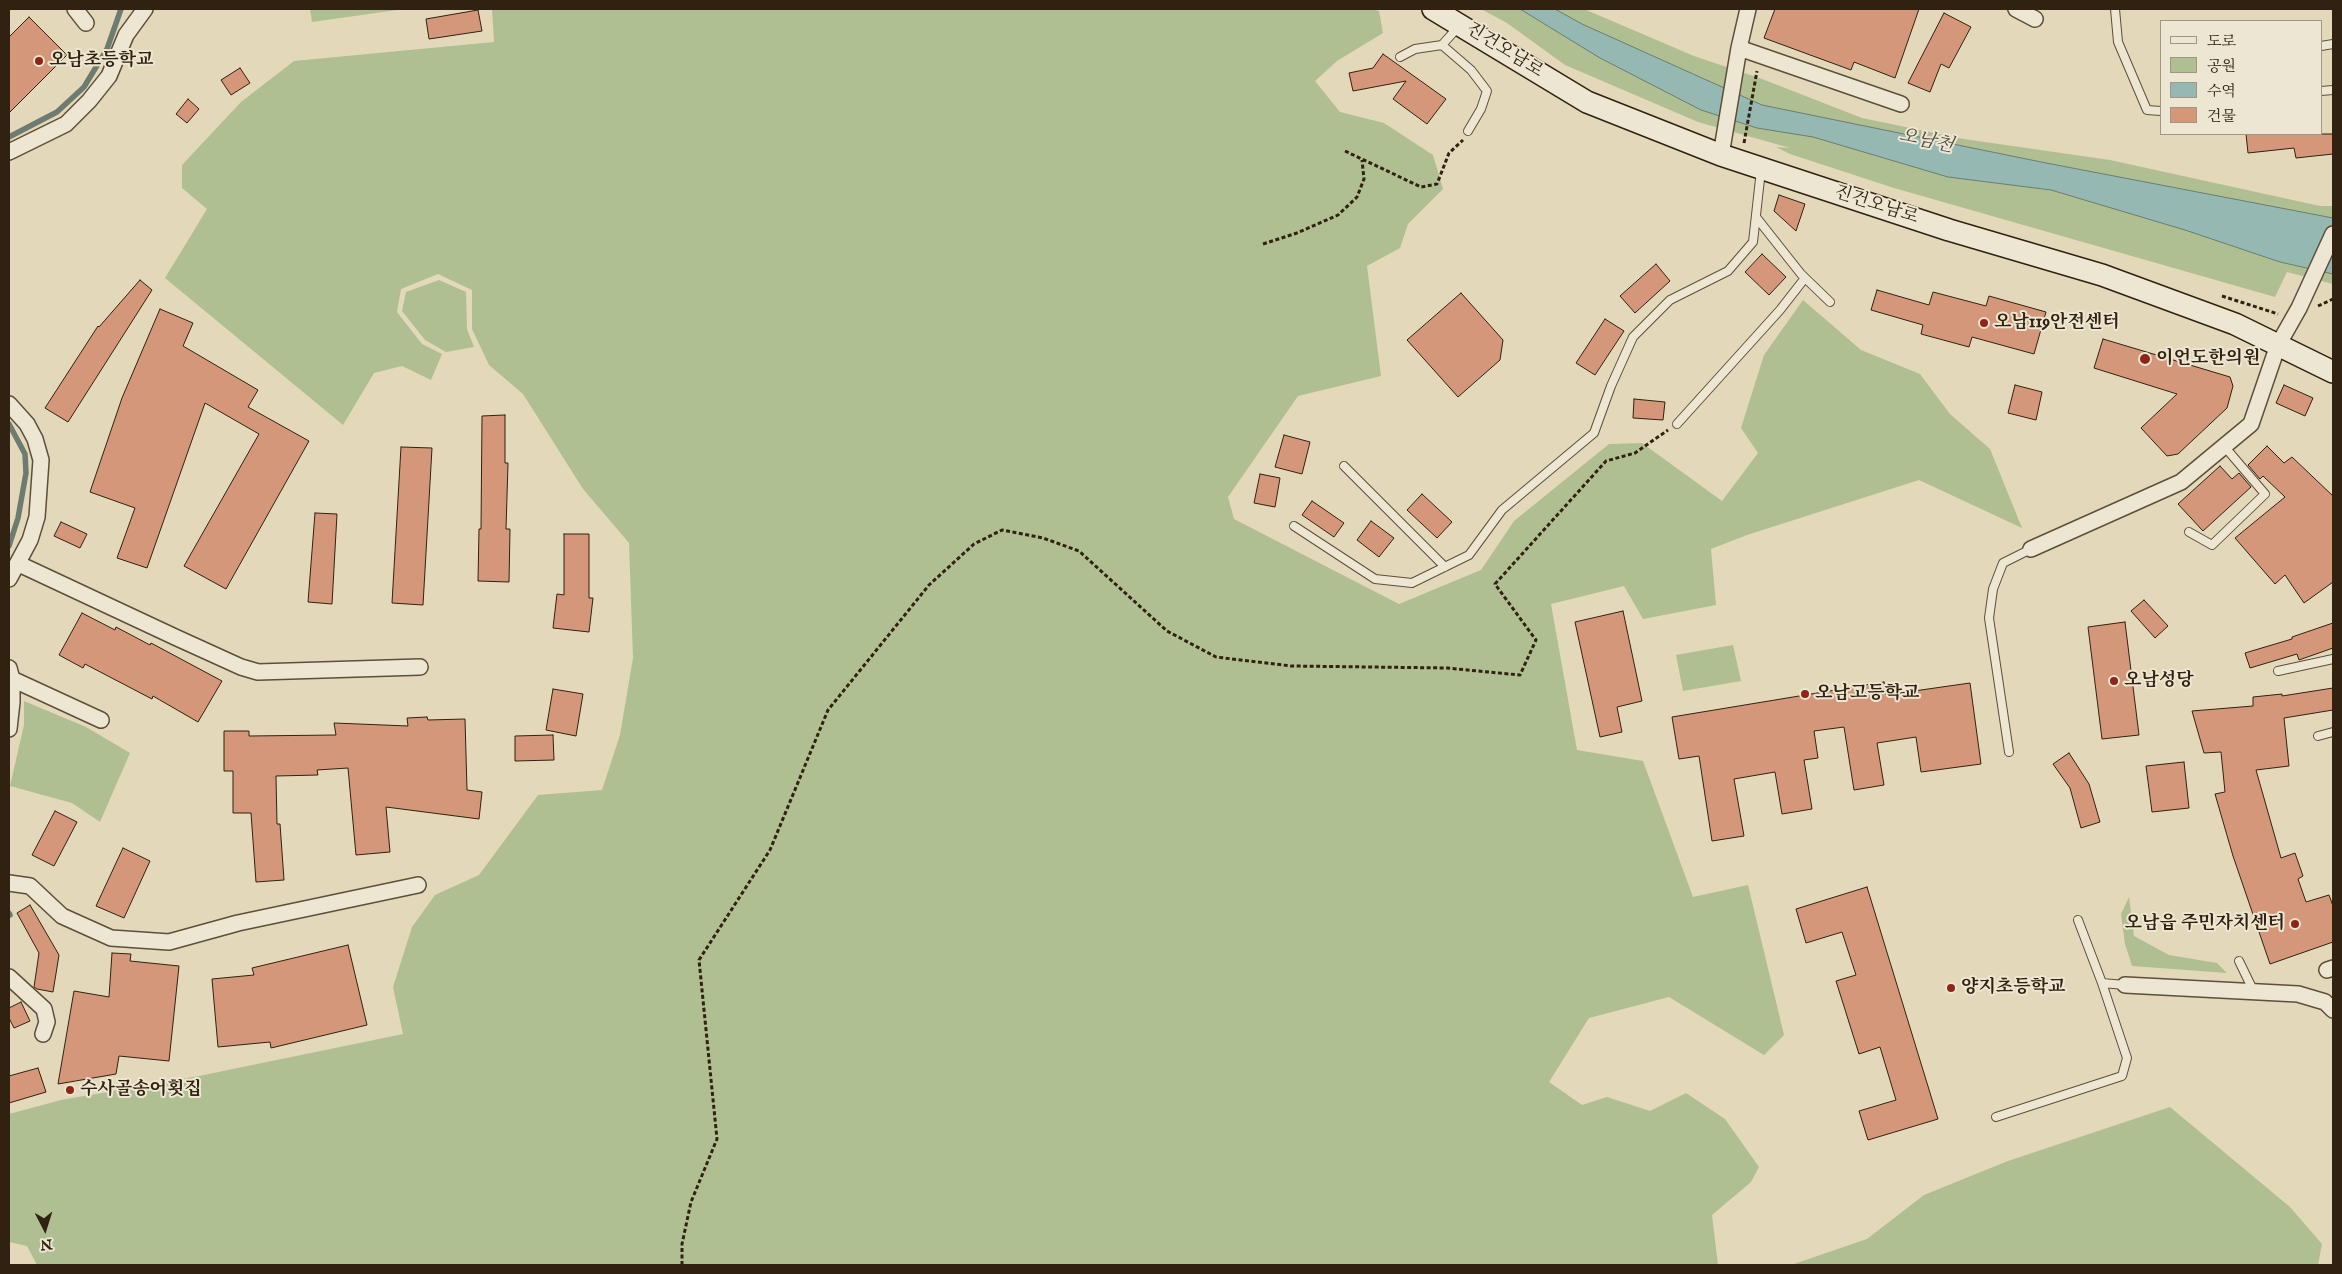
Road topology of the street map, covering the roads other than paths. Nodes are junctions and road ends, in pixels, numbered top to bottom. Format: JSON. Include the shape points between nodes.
{"nodes":[{"id":1,"x":75,"y":9,"type":"edge"},
{"id":2,"x":145,"y":9,"type":"edge"},
{"id":3,"x":1433,"y":9,"type":"edge"},
{"id":4,"x":1748,"y":9,"type":"edge"},
{"id":5,"x":2016,"y":9,"type":"edge"},
{"id":6,"x":2115,"y":9,"type":"edge"},
{"id":7,"x":2035,"y":19,"type":"dead end"},
{"id":8,"x":86,"y":23,"type":"dead end"},
{"id":9,"x":1461,"y":24,"type":"junction"},
{"id":10,"x":1442,"y":44,"type":"junction"},
{"id":11,"x":1739,"y":48,"type":"junction"},
{"id":12,"x":1400,"y":57,"type":"dead end"},
{"id":13,"x":1901,"y":104,"type":"dead end"},
{"id":14,"x":2160,"y":111,"type":"edge"},
{"id":15,"x":1468,"y":130,"type":"road end"},
{"id":16,"x":9,"y":152,"type":"edge"},
{"id":17,"x":1721,"y":155,"type":"junction"},
{"id":18,"x":1761,"y":168,"type":"junction"},
{"id":19,"x":1756,"y":217,"type":"junction"},
{"id":20,"x":2333,"y":234,"type":"edge"},
{"id":21,"x":1805,"y":278,"type":"junction"},
{"id":22,"x":1830,"y":302,"type":"dead end"},
{"id":23,"x":2278,"y":345,"type":"junction"},
{"id":24,"x":2333,"y":372,"type":"edge"},
{"id":25,"x":9,"y":404,"type":"edge"},
{"id":26,"x":1677,"y":424,"type":"road end"},
{"id":27,"x":2224,"y":446,"type":"junction"},
{"id":28,"x":1344,"y":466,"type":"dead end"},
{"id":29,"x":1294,"y":526,"type":"dead end"},
{"id":30,"x":2189,"y":532,"type":"dead end"},
{"id":31,"x":2031,"y":549,"type":"joint"},
{"id":32,"x":19,"y":564,"type":"junction"},
{"id":33,"x":1445,"y":567,"type":"junction"},
{"id":34,"x":9,"y":579,"type":"edge"},
{"id":35,"x":2333,"y":659,"type":"edge"},
{"id":36,"x":420,"y":668,"type":"dead end"},
{"id":37,"x":2278,"y":671,"type":"dead end"},
{"id":38,"x":10,"y":673,"type":"edge"},
{"id":39,"x":101,"y":720,"type":"dead end"},
{"id":40,"x":9,"y":729,"type":"edge"},
{"id":41,"x":2333,"y":732,"type":"edge"},
{"id":42,"x":2318,"y":736,"type":"dead end"},
{"id":43,"x":2009,"y":752,"type":"dead end"},
{"id":44,"x":9,"y":883,"type":"edge"},
{"id":45,"x":418,"y":885,"type":"dead end"},
{"id":46,"x":2078,"y":920,"type":"dead end"},
{"id":47,"x":2239,"y":961,"type":"dead end"},
{"id":48,"x":9,"y":977,"type":"edge"},
{"id":49,"x":2102,"y":983,"type":"junction"},
{"id":50,"x":2125,"y":985,"type":"joint"},
{"id":51,"x":2254,"y":992,"type":"junction"},
{"id":52,"x":2333,"y":1010,"type":"edge"},
{"id":53,"x":43,"y":1034,"type":"dead end"},
{"id":54,"x":1996,"y":1117,"type":"dead end"}],
"edges":[{"from":1,"to":8,"type":"street"},
{"from":2,"to":16,"type":"street","via":[[126,35],[109,76],[89,101],[66,124]]},
{"from":3,"to":9,"type":"main road","name":"진건오남로"},
{"from":4,"to":11,"type":"street"},
{"from":5,"to":7,"type":"street"},
{"from":6,"to":14,"type":"lane","via":[[2118,42],[2147,110]]},
{"from":9,"to":10,"type":"lane"},
{"from":9,"to":17,"type":"main road","name":"진건오남로","via":[[1587,102]]},
{"from":10,"to":12,"type":"lane","via":[[1415,49]]},
{"from":10,"to":15,"type":"lane","via":[[1471,70],[1487,91]]},
{"from":11,"to":13,"type":"street"},
{"from":11,"to":17,"type":"street"},
{"from":17,"to":18,"type":"main road","name":"진건오남로"},
{"from":18,"to":19,"type":"lane"},
{"from":18,"to":23,"type":"main road","name":"진건오남로","via":[[1948,230],[2102,275],[2235,324]]},
{"from":19,"to":21,"type":"lane"},
{"from":19,"to":33,"type":"lane","via":[[1753,242],[1728,271],[1670,300],[1633,337],[1594,434],[1502,510],[1469,555]]},
{"from":20,"to":23,"type":"street"},
{"from":21,"to":22,"type":"lane"},
{"from":21,"to":26,"type":"lane"},
{"from":23,"to":24,"type":"main road","name":"진건오남로"},
{"from":23,"to":27,"type":"street","via":[[2251,424]]},
{"from":25,"to":32,"type":"street","via":[[36,439],[41,460],[37,517]]},
{"from":27,"to":30,"type":"lane","via":[[2265,494],[2212,545]]},
{"from":27,"to":31,"type":"street","via":[[2180,482]]},
{"from":28,"to":33,"type":"lane"},
{"from":29,"to":33,"type":"lane","via":[[1374,579],[1412,583]]},
{"from":31,"to":43,"type":"lane","via":[[2003,563],[1993,589],[1989,618]]},
{"from":32,"to":34,"type":"street"},
{"from":32,"to":36,"type":"street","via":[[258,672]]},
{"from":35,"to":37,"type":"lane"},
{"from":38,"to":39,"type":"street"},
{"from":38,"to":40,"type":"street","via":[[12,702]]},
{"from":41,"to":42,"type":"lane"},
{"from":44,"to":45,"type":"street","via":[[30,886],[62,916],[111,938],[168,942],[238,923]]},
{"from":46,"to":49,"type":"lane"},
{"from":47,"to":51,"type":"lane"},
{"from":48,"to":53,"type":"street","via":[[44,1008],[47,1022]]},
{"from":49,"to":50,"type":"lane"},
{"from":49,"to":54,"type":"lane","via":[[2127,1058],[2122,1076]]},
{"from":50,"to":51,"type":"street"},
{"from":51,"to":52,"type":"street","via":[[2298,994],[2325,1002]]}]}
